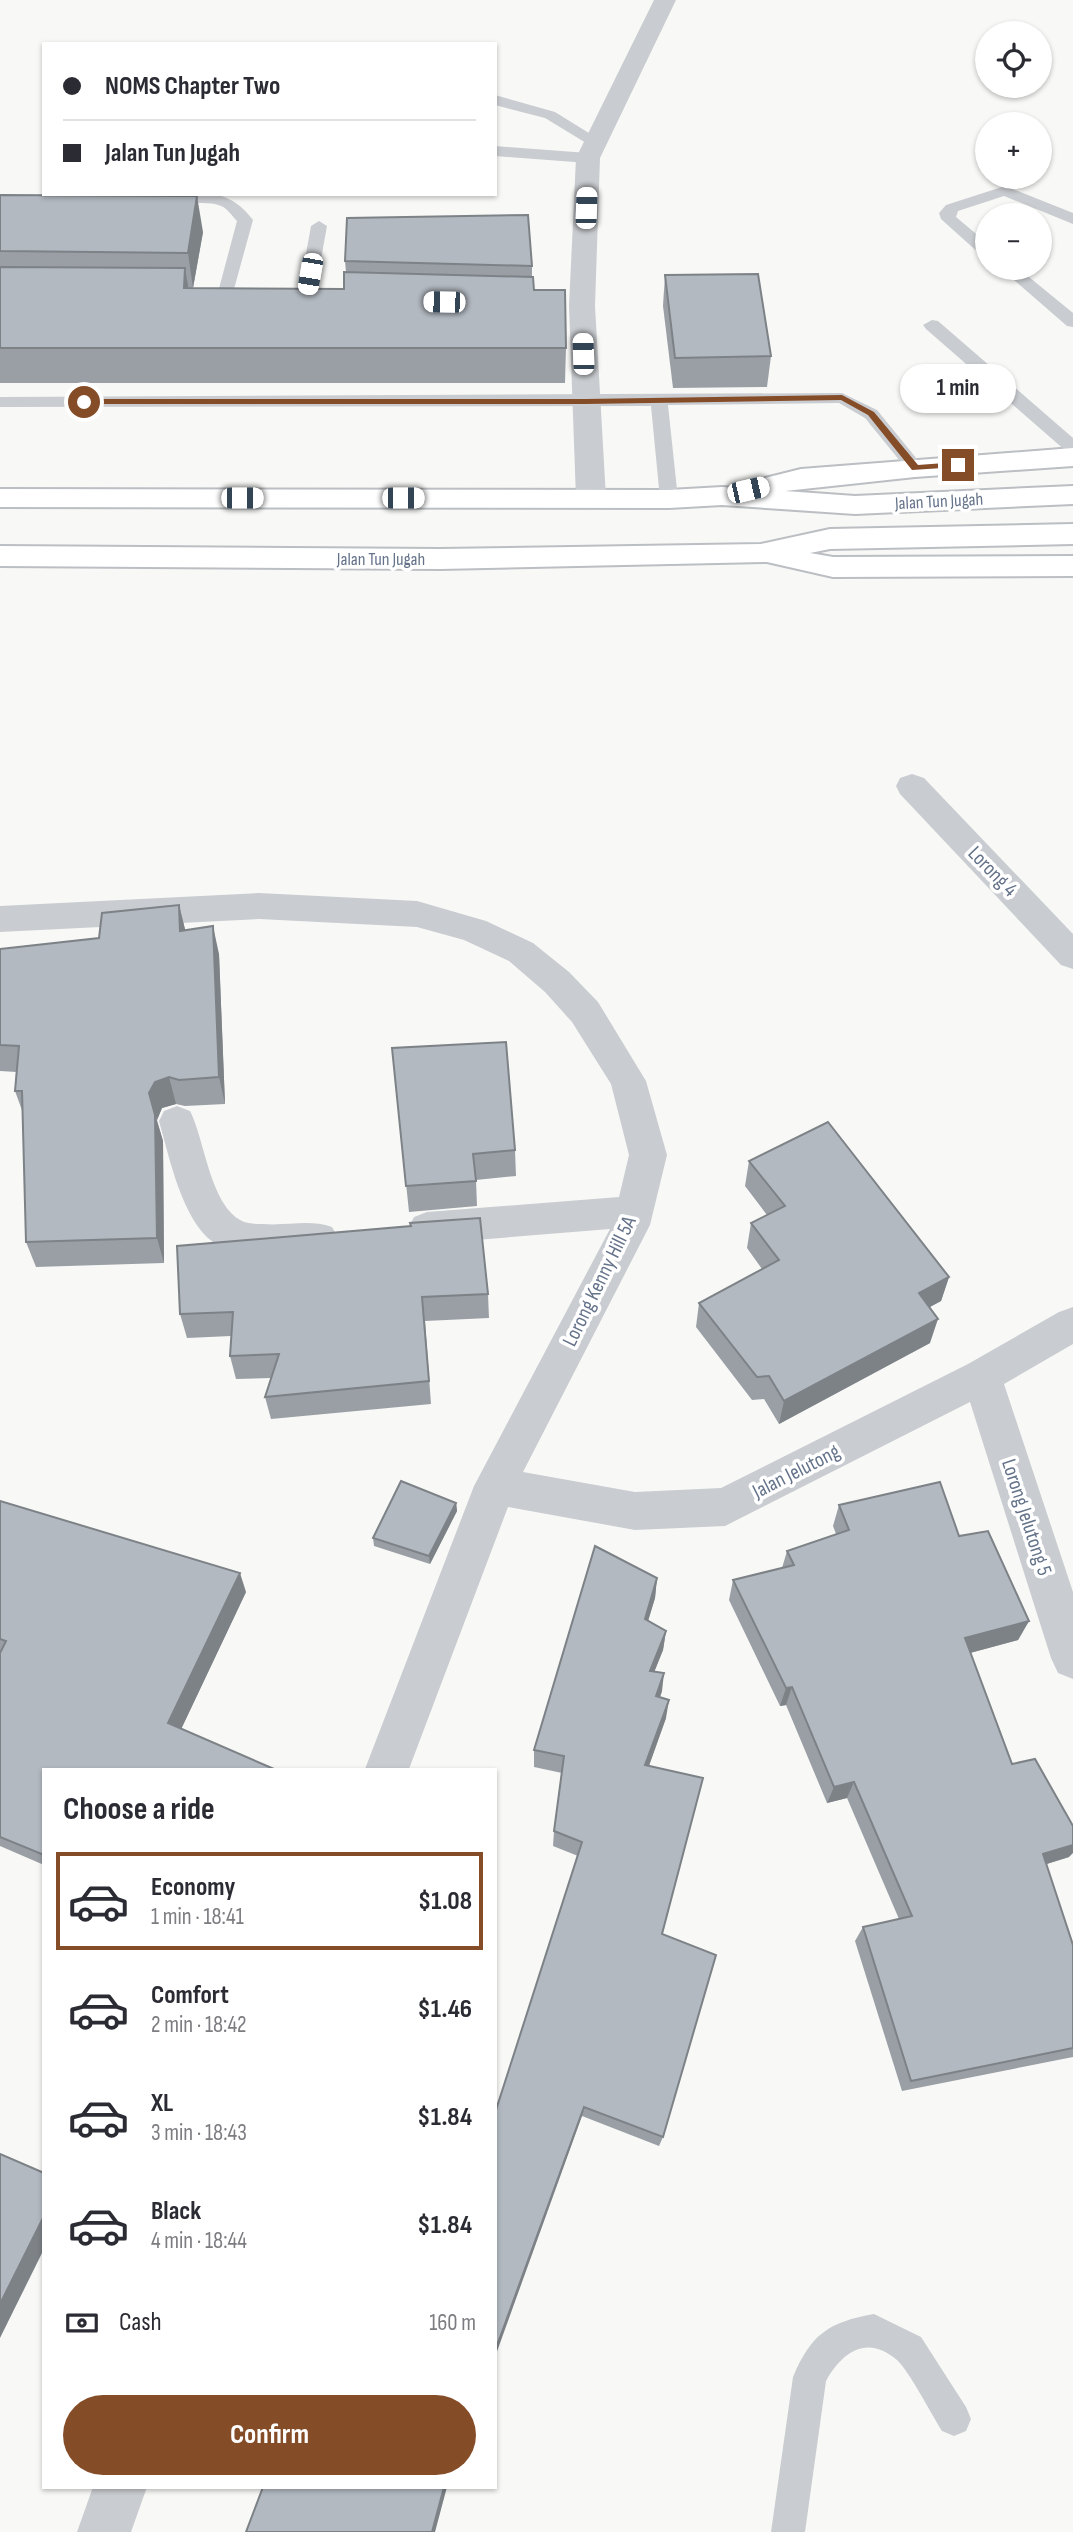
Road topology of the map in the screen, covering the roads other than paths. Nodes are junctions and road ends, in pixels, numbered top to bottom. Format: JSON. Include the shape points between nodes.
{"nodes":[{"id":1,"x":665,"y":0,"type":"edge"},
{"id":2,"x":497,"y":101,"type":"edge"},
{"id":3,"x":497,"y":151,"type":"edge"},
{"id":4,"x":593,"y":151,"type":"junction"},
{"id":5,"x":146,"y":198,"type":"edge"},
{"id":6,"x":1035,"y":203,"type":"edge"},
{"id":7,"x":1052,"y":210,"type":"edge"},
{"id":8,"x":1073,"y":219,"type":"edge"},
{"id":9,"x":319,"y":226,"type":"dead end"},
{"id":10,"x":975,"y":241,"type":"edge"},
{"id":11,"x":1022,"y":280,"type":"edge"},
{"id":12,"x":225,"y":296,"type":"edge"},
{"id":13,"x":306,"y":298,"type":"edge"},
{"id":14,"x":1073,"y":322,"type":"edge"},
{"id":15,"x":932,"y":324,"type":"dead end"},
{"id":16,"x":660,"y":400,"type":"junction"},
{"id":17,"x":585,"y":401,"type":"junction"},
{"id":18,"x":0,"y":402,"type":"edge"},
{"id":19,"x":1073,"y":448,"type":"edge"},
{"id":20,"x":1073,"y":457,"type":"edge"},
{"id":21,"x":915,"y":468,"type":"junction"},
{"id":22,"x":1073,"y":495,"type":"edge"},
{"id":23,"x":722,"y":496,"type":"junction"},
{"id":24,"x":0,"y":498,"type":"edge"},
{"id":25,"x":591,"y":498,"type":"junction"},
{"id":26,"x":670,"y":499,"type":"junction"},
{"id":27,"x":1073,"y":534,"type":"edge"},
{"id":28,"x":761,"y":554,"type":"junction"},
{"id":29,"x":0,"y":556,"type":"edge"},
{"id":30,"x":1073,"y":566,"type":"edge"},
{"id":31,"x":912,"y":786,"type":"dead end"},
{"id":32,"x":0,"y":919,"type":"edge"},
{"id":33,"x":1073,"y":956,"type":"edge"},
{"id":34,"x":177,"y":1121,"type":"dead end"},
{"id":35,"x":635,"y":1211,"type":"junction"},
{"id":36,"x":1073,"y":1324,"type":"edge"},
{"id":37,"x":982,"y":1376,"type":"junction"},
{"id":38,"x":495,"y":1486,"type":"junction"},
{"id":39,"x":1073,"y":1658,"type":"edge"},
{"id":40,"x":387,"y":1768,"type":"edge"},
{"id":41,"x":954,"y":2419,"type":"dead end"},
{"id":42,"x":119,"y":2489,"type":"edge"},
{"id":43,"x":104,"y":2532,"type":"edge"},
{"id":44,"x":788,"y":2532,"type":"edge"}],
"edges":[{"from":1,"to":4,"type":"street"},
{"from":2,"to":4,"type":"lane","via":[[550,115]]},
{"from":3,"to":4,"type":"lane"},
{"from":4,"to":17,"type":"street","via":[[575,306]]},
{"from":5,"to":12,"type":"lane","via":[[211,198],[229,204],[245,220]]},
{"from":6,"to":10,"type":"lane","via":[[1006,191],[952,208],[947,213],[949,219]]},
{"from":7,"to":8,"type":"lane"},
{"from":9,"to":13,"type":"lane"},
{"from":11,"to":14,"type":"lane"},
{"from":15,"to":19,"type":"lane"},
{"from":16,"to":17,"type":"lane"},
{"from":16,"to":21,"type":"lane","via":[[842,398],[871,414]]},
{"from":16,"to":26,"type":"lane"},
{"from":17,"to":18,"type":"lane"},
{"from":17,"to":25,"type":"street"},
{"from":20,"to":21,"type":"highway","name":"Jalan Tun Jugah"},
{"from":21,"to":23,"type":"highway","name":"Jalan Tun Jugah","via":[[801,478]]},
{"from":22,"to":23,"type":"highway","name":"Jalan Tun Jugah","via":[[855,505]]},
{"from":23,"to":26,"type":"highway","name":"Jalan Tun Jugah"},
{"from":24,"to":25,"type":"highway","name":"Jalan Tun Jugah"},
{"from":25,"to":26,"type":"highway","name":"Jalan Tun Jugah"},
{"from":27,"to":28,"type":"highway","name":"Jalan Tun Jugah","via":[[830,539]]},
{"from":28,"to":29,"type":"highway","name":"Jalan Tun Jugah","via":[[440,559]]},
{"from":28,"to":30,"type":"highway","name":"Jalan Tun Jugah","via":[[833,567]]},
{"from":31,"to":33,"type":"street","name":"Lorong 4"},
{"from":32,"to":35,"type":"street","name":"Lorong Kenny Hill 5A","via":[[259,906],[417,914],[474,930],[521,952],[557,982],[585,1012],[628,1081],[648,1155]]},
{"from":34,"to":35,"type":"street","via":[[203,1202],[227,1231],[253,1238],[303,1239]]},
{"from":35,"to":38,"type":"street","name":"Lorong Kenny Hill 5A"},
{"from":36,"to":37,"type":"street","name":"Jalan Jelutong"},
{"from":37,"to":38,"type":"street","name":"Jalan Jelutong","via":[[725,1507],[635,1511]]},
{"from":37,"to":39,"type":"street","name":"Lorong Jelutong 5"},
{"from":38,"to":40,"type":"street","name":"Lorong Kenny Hill 5A"},
{"from":41,"to":44,"type":"lane","via":[[909,2349],[874,2330],[846,2335],[824,2352],[810,2377]]},
{"from":42,"to":43,"type":"street"}]}
